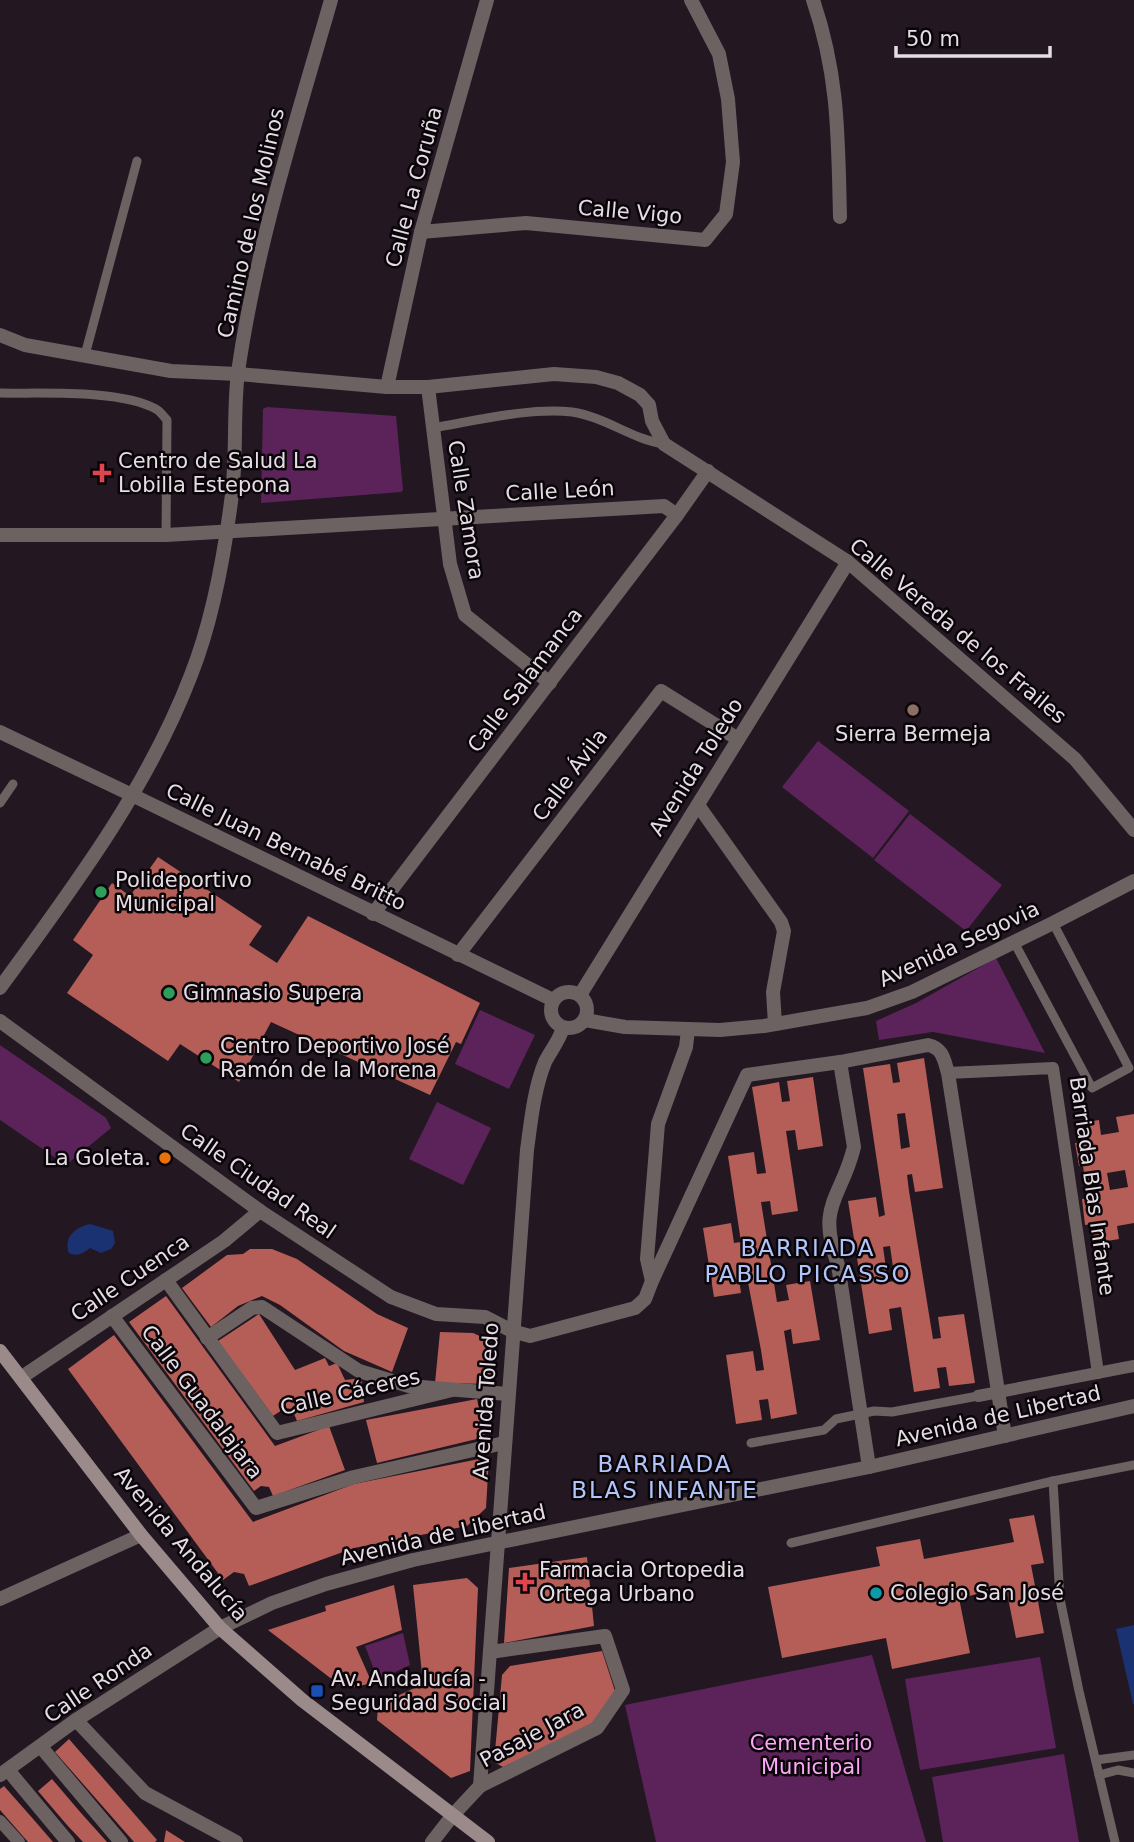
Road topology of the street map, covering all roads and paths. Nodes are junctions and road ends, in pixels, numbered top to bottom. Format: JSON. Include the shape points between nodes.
{"nodes":[{"id":1,"x":331,"y":0,"type":"edge"},
{"id":2,"x":487,"y":0,"type":"edge"},
{"id":3,"x":691,"y":0,"type":"edge"},
{"id":4,"x":813,"y":0,"type":"edge"},
{"id":5,"x":137,"y":161,"type":"dead end"},
{"id":6,"x":839,"y":217,"type":"dead end"},
{"id":7,"x":421,"y":232,"type":"junction"},
{"id":8,"x":0,"y":335,"type":"edge"},
{"id":9,"x":85,"y":355,"type":"junction"},
{"id":10,"x":238,"y":374,"type":"junction"},
{"id":11,"x":387,"y":387,"type":"junction"},
{"id":12,"x":428,"y":387,"type":"junction"},
{"id":13,"x":0,"y":393,"type":"edge"},
{"id":14,"x":432,"y":428,"type":"junction"},
{"id":15,"x":664,"y":444,"type":"junction"},
{"id":16,"x":708,"y":471,"type":"junction"},
{"id":17,"x":677,"y":515,"type":"junction"},
{"id":18,"x":443,"y":518,"type":"junction"},
{"id":19,"x":225,"y":532,"type":"junction"},
{"id":20,"x":0,"y":535,"type":"edge"},
{"id":21,"x":166,"y":535,"type":"junction"},
{"id":22,"x":848,"y":562,"type":"junction"},
{"id":23,"x":550,"y":683,"type":"junction"},
{"id":24,"x":0,"y":732,"type":"edge"},
{"id":25,"x":737,"y":739,"type":"junction"},
{"id":26,"x":13,"y":784,"type":"dead end"},
{"id":27,"x":132,"y":795,"type":"junction"},
{"id":28,"x":0,"y":803,"type":"edge"},
{"id":29,"x":698,"y":805,"type":"junction"},
{"id":30,"x":1134,"y":830,"type":"edge"},
{"id":31,"x":1134,"y":881,"type":"edge"},
{"id":32,"x":373,"y":914,"type":"junction"},
{"id":33,"x":1053,"y":923,"type":"junction"},
{"id":34,"x":1014,"y":943,"type":"junction"},
{"id":35,"x":458,"y":956,"type":"junction"},
{"id":36,"x":0,"y":988,"type":"edge"},
{"id":37,"x":580,"y":995,"type":"junction"},
{"id":38,"x":553,"y":1000,"type":"junction"},
{"id":39,"x":584,"y":1020,"type":"junction"},
{"id":40,"x":0,"y":1021,"type":"edge"},
{"id":41,"x":775,"y":1024,"type":"junction"},
{"id":42,"x":564,"y":1028,"type":"junction"},
{"id":43,"x":688,"y":1030,"type":"junction"},
{"id":44,"x":840,"y":1062,"type":"junction"},
{"id":45,"x":948,"y":1073,"type":"junction"},
{"id":46,"x":260,"y":1211,"type":"junction"},
{"id":47,"x":166,"y":1280,"type":"junction"},
{"id":48,"x":652,"y":1281,"type":"junction"},
{"id":49,"x":112,"y":1316,"type":"junction"},
{"id":50,"x":512,"y":1331,"type":"junction"},
{"id":51,"x":207,"y":1338,"type":"junction"},
{"id":52,"x":0,"y":1351,"type":"edge"},
{"id":53,"x":1134,"y":1366,"type":"edge"},
{"id":54,"x":1098,"y":1373,"type":"junction"},
{"id":55,"x":22,"y":1377,"type":"junction"},
{"id":56,"x":452,"y":1390,"type":"junction"},
{"id":57,"x":999,"y":1393,"type":"junction"},
{"id":58,"x":508,"y":1394,"type":"junction"},
{"id":59,"x":978,"y":1396,"type":"joint"},
{"id":60,"x":1134,"y":1406,"type":"edge"},
{"id":61,"x":860,"y":1414,"type":"junction"},
{"id":62,"x":1005,"y":1436,"type":"junction"},
{"id":63,"x":504,"y":1443,"type":"junction"},
{"id":64,"x":751,"y":1443,"type":"dead end"},
{"id":65,"x":1134,"y":1465,"type":"edge"},
{"id":66,"x":869,"y":1466,"type":"junction"},
{"id":67,"x":1053,"y":1481,"type":"junction"},
{"id":68,"x":141,"y":1535,"type":"junction"},
{"id":69,"x":497,"y":1542,"type":"junction"},
{"id":70,"x":791,"y":1544,"type":"dead end"},
{"id":71,"x":0,"y":1599,"type":"edge"},
{"id":72,"x":220,"y":1628,"type":"junction"},
{"id":73,"x":490,"y":1652,"type":"junction"},
{"id":74,"x":76,"y":1720,"type":"junction"},
{"id":75,"x":41,"y":1747,"type":"junction"},
{"id":76,"x":1134,"y":1755,"type":"edge"},
{"id":77,"x":1096,"y":1760,"type":"junction"},
{"id":78,"x":4,"y":1773,"type":"edge"},
{"id":79,"x":1134,"y":1773,"type":"edge"},
{"id":80,"x":1099,"y":1775,"type":"junction"},
{"id":81,"x":480,"y":1786,"type":"junction"},
{"id":82,"x":453,"y":1815,"type":"junction"},
{"id":83,"x":0,"y":1821,"type":"edge"},
{"id":84,"x":219,"y":1838,"type":"edge"},
{"id":85,"x":19,"y":1842,"type":"edge"},
{"id":86,"x":68,"y":1842,"type":"edge"},
{"id":87,"x":121,"y":1842,"type":"edge"},
{"id":88,"x":236,"y":1842,"type":"edge"},
{"id":89,"x":432,"y":1842,"type":"edge"},
{"id":90,"x":488,"y":1842,"type":"edge"},
{"id":91,"x":1115,"y":1842,"type":"edge"}],
"edges":[{"from":1,"to":10,"type":"street","name":"Camino de los Molinos","via":[[253,286]]},
{"from":2,"to":7,"type":"street","name":"Calle La Coruña"},
{"from":3,"to":7,"type":"street","name":"Calle Vigo","via":[[719,54],[733,162],[726,214],[705,240],[526,223]]},
{"from":4,"to":6,"type":"street","via":[[836,98]]},
{"from":5,"to":9,"type":"lane"},
{"from":7,"to":11,"type":"street","name":"Calle La Coruña"},
{"from":8,"to":9,"type":"street","via":[[26,345]]},
{"from":9,"to":10,"type":"street","via":[[171,371]]},
{"from":10,"to":11,"type":"street"},
{"from":10,"to":19,"type":"street","name":"Camino de los Molinos","via":[[232,493]]},
{"from":11,"to":12,"type":"street"},
{"from":12,"to":14,"type":"street","name":"Calle Zamora"},
{"from":12,"to":15,"type":"street","via":[[554,374],[596,377],[640,395],[649,405]]},
{"from":13,"to":21,"type":"lane","via":[[87,394],[158,409],[167,420]]},
{"from":14,"to":15,"type":"lane","via":[[573,412]]},
{"from":14,"to":18,"type":"street","name":"Calle Zamora"},
{"from":15,"to":16,"type":"street","name":"Calle Vereda de los Frailes"},
{"from":16,"to":17,"type":"street","name":"Calle Salamanca"},
{"from":16,"to":22,"type":"street","name":"Calle Vereda de los Frailes"},
{"from":17,"to":18,"type":"street","name":"Calle León","via":[[664,506]]},
{"from":17,"to":23,"type":"street","name":"Calle Salamanca"},
{"from":18,"to":19,"type":"street","name":"Calle León"},
{"from":18,"to":23,"type":"street","name":"Calle Zamora","via":[[465,615]]},
{"from":19,"to":21,"type":"street","name":"Calle León"},
{"from":19,"to":27,"type":"street","name":"Camino de los Molinos","via":[[192,674],[159,749]]},
{"from":20,"to":21,"type":"street","name":"Calle León"},
{"from":22,"to":25,"type":"street","name":"Avenida Toledo"},
{"from":22,"to":30,"type":"street","name":"Calle Vereda de los Frailes","via":[[1075,759]]},
{"from":23,"to":32,"type":"street","name":"Calle Salamanca"},
{"from":24,"to":27,"type":"street","name":"Calle Juan Bernabé Britto"},
{"from":25,"to":29,"type":"street","name":"Avenida Toledo"},
{"from":25,"to":35,"type":"street","name":"Calle Ávila","via":[[661,691]]},
{"from":26,"to":28,"type":"lane"},
{"from":27,"to":32,"type":"street","name":"Calle Juan Bernabé Britto"},
{"from":27,"to":36,"type":"street","name":"Camino de los Molinos","via":[[67,897]]},
{"from":29,"to":37,"type":"street","name":"Avenida Toledo"},
{"from":29,"to":41,"type":"street","via":[[781,922],[773,992]]},
{"from":31,"to":33,"type":"street","name":"Avenida Segovia"},
{"from":32,"to":35,"type":"street","name":"Calle Juan Bernabé Britto"},
{"from":33,"to":34,"type":"street","name":"Avenida Segovia"},
{"from":33,"to":34,"type":"lane","via":[[1129,1068],[1092,1088]]},
{"from":34,"to":41,"type":"street","name":"Avenida Segovia","via":[[885,1003]]},
{"from":35,"to":38,"type":"street","name":"Calle Juan Bernabé Britto"},
{"from":37,"to":38,"type":"street","via":[[562,993]]},
{"from":37,"to":39,"type":"street","via":[[586,1003]]},
{"from":38,"to":42,"type":"street","via":[[552,1017]]},
{"from":39,"to":42,"type":"street"},
{"from":39,"to":43,"type":"street","name":"Avenida Segovia"},
{"from":40,"to":46,"type":"street","name":"Calle Ciudad Real"},
{"from":41,"to":43,"type":"street","name":"Avenida Segovia"},
{"from":42,"to":50,"type":"street","name":"Avenida Toledo","via":[[546,1061],[531,1120]]},
{"from":43,"to":48,"type":"street","via":[[658,1124],[647,1259]]},
{"from":44,"to":45,"type":"street","via":[[928,1045],[942,1053]]},
{"from":44,"to":48,"type":"street","via":[[747,1075]]},
{"from":44,"to":61,"type":"street","via":[[854,1147],[831,1203],[828,1223]]},
{"from":45,"to":54,"type":"street","name":"Barriada Blas Infante","via":[[1053,1068]]},
{"from":45,"to":57,"type":"street"},
{"from":46,"to":47,"type":"street","name":"Calle Cuenca"},
{"from":46,"to":50,"type":"street","name":"Calle Ciudad Real","via":[[391,1297],[436,1314],[485,1317]]},
{"from":47,"to":49,"type":"street","name":"Calle Cuenca"},
{"from":47,"to":51,"type":"street","name":"Calle Cáceres"},
{"from":48,"to":50,"type":"street","via":[[645,1299],[635,1308],[530,1336]]},
{"from":49,"to":55,"type":"street","name":"Calle Cuenca"},
{"from":49,"to":63,"type":"street","name":"Calle Guadalajara","via":[[256,1508],[354,1476]]},
{"from":50,"to":58,"type":"street","name":"Avenida Toledo"},
{"from":51,"to":56,"type":"street","via":[[252,1308],[262,1307],[359,1371],[408,1386]]},
{"from":51,"to":56,"type":"street","name":"Calle Cáceres","via":[[277,1433]]},
{"from":52,"to":55,"type":"main road","name":"Avenida Andalucía"},
{"from":53,"to":54,"type":"street"},
{"from":54,"to":57,"type":"street"},
{"from":55,"to":68,"type":"main road","name":"Avenida Andalucía"},
{"from":56,"to":58,"type":"street"},
{"from":57,"to":59,"type":"street"},
{"from":57,"to":62,"type":"street"},
{"from":58,"to":63,"type":"street","name":"Avenida Toledo"},
{"from":59,"to":61,"type":"lane"},
{"from":60,"to":62,"type":"street","name":"Avenida de Libertad"},
{"from":61,"to":64,"type":"lane","via":[[836,1419],[824,1430]]},
{"from":61,"to":66,"type":"street"},
{"from":62,"to":66,"type":"street","name":"Avenida de Libertad"},
{"from":63,"to":69,"type":"street","name":"Avenida Toledo"},
{"from":65,"to":67,"type":"lane"},
{"from":66,"to":69,"type":"street","name":"Avenida de Libertad"},
{"from":67,"to":70,"type":"lane"},
{"from":67,"to":77,"type":"lane","via":[[1060,1599]]},
{"from":68,"to":71,"type":"street"},
{"from":68,"to":72,"type":"main road","name":"Avenida Andalucía"},
{"from":69,"to":72,"type":"street","name":"Avenida de Libertad","via":[[326,1584]]},
{"from":69,"to":73,"type":"street","name":"Avenida Toledo"},
{"from":72,"to":74,"type":"street","name":"Calle Ronda"},
{"from":72,"to":82,"type":"main road","name":"Avenida Andalucía","via":[[288,1688]]},
{"from":73,"to":81,"type":"street","name":"Avenida Toledo"},
{"from":73,"to":81,"type":"street","name":"Pasaje Jara","via":[[605,1636],[622,1690],[597,1728]]},
{"from":74,"to":75,"type":"street","name":"Calle Ronda"},
{"from":74,"to":84,"type":"street","via":[[145,1793]]},
{"from":75,"to":78,"type":"street","name":"Calle Ronda"},
{"from":75,"to":87,"type":"street"},
{"from":76,"to":77,"type":"lane"},
{"from":77,"to":80,"type":"lane"},
{"from":78,"to":86,"type":"street"},
{"from":79,"to":80,"type":"lane","via":[[1118,1770]]},
{"from":80,"to":91,"type":"lane"},
{"from":81,"to":82,"type":"street"},
{"from":82,"to":89,"type":"street"},
{"from":82,"to":90,"type":"main road","name":"Avenida Andalucía"},
{"from":83,"to":85,"type":"street"},
{"from":84,"to":88,"type":"street"}]}
